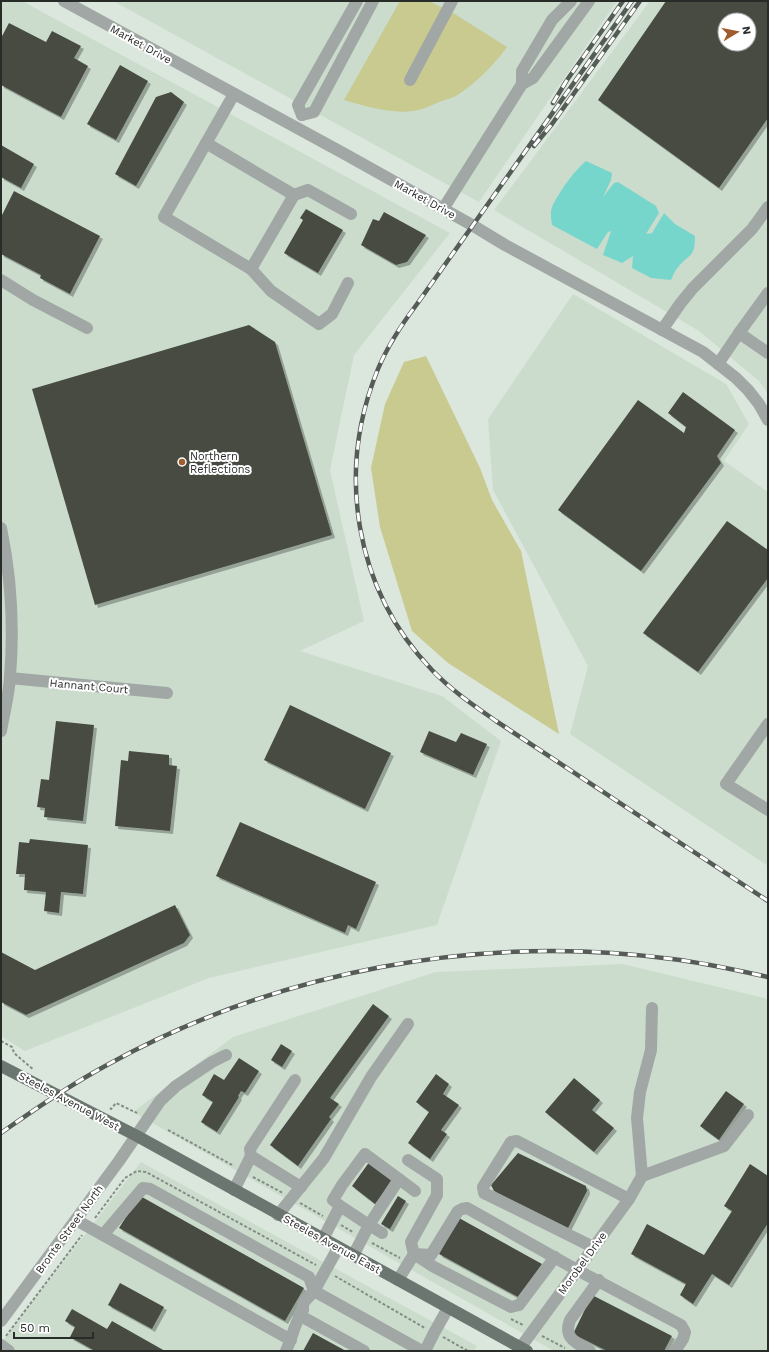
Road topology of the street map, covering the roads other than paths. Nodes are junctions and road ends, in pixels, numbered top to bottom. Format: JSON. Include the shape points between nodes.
{"nodes":[{"id":1,"x":64,"y":1,"type":"edge"},
{"id":2,"x":357,"y":1,"type":"edge"},
{"id":3,"x":373,"y":1,"type":"edge"},
{"id":4,"x":452,"y":1,"type":"edge"},
{"id":5,"x":571,"y":1,"type":"edge"},
{"id":6,"x":589,"y":1,"type":"edge"},
{"id":7,"x":410,"y":80,"type":"dead end"},
{"id":8,"x":522,"y":84,"type":"junction"},
{"id":9,"x":234,"y":94,"type":"junction"},
{"id":10,"x":302,"y":115,"type":"junction"},
{"id":11,"x":295,"y":127,"type":"junction"},
{"id":12,"x":206,"y":143,"type":"junction"},
{"id":13,"x":294,"y":195,"type":"junction"},
{"id":14,"x":768,"y":207,"type":"edge"},
{"id":15,"x":443,"y":209,"type":"junction"},
{"id":16,"x":351,"y":214,"type":"dead end"},
{"id":17,"x":251,"y":269,"type":"junction"},
{"id":18,"x":1,"y":280,"type":"edge"},
{"id":19,"x":348,"y":283,"type":"dead end"},
{"id":20,"x":768,"y":293,"type":"edge"},
{"id":21,"x":87,"y":328,"type":"dead end"},
{"id":22,"x":662,"y":330,"type":"junction"},
{"id":23,"x":739,"y":333,"type":"junction"},
{"id":24,"x":768,"y":353,"type":"edge"},
{"id":25,"x":718,"y":364,"type":"junction"},
{"id":26,"x":768,"y":420,"type":"edge"},
{"id":27,"x":1,"y":528,"type":"edge"},
{"id":28,"x":10,"y":678,"type":"junction"},
{"id":29,"x":168,"y":693,"type":"dead end"},
{"id":30,"x":768,"y":724,"type":"edge"},
{"id":31,"x":1,"y":728,"type":"edge"},
{"id":32,"x":768,"y":810,"type":"edge"},
{"id":33,"x":652,"y":1008,"type":"dead end"},
{"id":34,"x":408,"y":1024,"type":"dead end"},
{"id":35,"x":226,"y":1055,"type":"dead end"},
{"id":36,"x":1,"y":1066,"type":"edge"},
{"id":37,"x":295,"y":1080,"type":"dead end"},
{"id":38,"x":748,"y":1115,"type":"dead end"},
{"id":39,"x":137,"y":1136,"type":"junction"},
{"id":40,"x":250,"y":1156,"type":"junction"},
{"id":41,"x":408,"y":1160,"type":"dead end"},
{"id":42,"x":642,"y":1176,"type":"junction"},
{"id":43,"x":399,"y":1179,"type":"junction"},
{"id":44,"x":301,"y":1187,"type":"junction"},
{"id":45,"x":234,"y":1190,"type":"junction"},
{"id":46,"x":415,"y":1190,"type":"dead end"},
{"id":47,"x":629,"y":1199,"type":"junction"},
{"id":48,"x":340,"y":1206,"type":"junction"},
{"id":49,"x":278,"y":1215,"type":"junction"},
{"id":50,"x":76,"y":1220,"type":"junction"},
{"id":51,"x":369,"y":1225,"type":"junction"},
{"id":52,"x":382,"y":1233,"type":"dead end"},
{"id":53,"x":102,"y":1235,"type":"junction"},
{"id":54,"x":323,"y":1239,"type":"junction"},
{"id":55,"x":593,"y":1247,"type":"junction"},
{"id":56,"x":338,"y":1248,"type":"junction"},
{"id":57,"x":414,"y":1254,"type":"junction"},
{"id":58,"x":353,"y":1256,"type":"junction"},
{"id":59,"x":555,"y":1257,"type":"junction"},
{"id":60,"x":577,"y":1270,"type":"junction"},
{"id":61,"x":398,"y":1280,"type":"junction"},
{"id":62,"x":599,"y":1280,"type":"junction"},
{"id":63,"x":312,"y":1294,"type":"junction"},
{"id":64,"x":448,"y":1308,"type":"junction"},
{"id":65,"x":301,"y":1312,"type":"junction"},
{"id":66,"x":1,"y":1321,"type":"edge"},
{"id":67,"x":3,"y":1340,"type":"edge"},
{"id":68,"x":292,"y":1340,"type":"junction"},
{"id":69,"x":522,"y":1350,"type":"edge"},
{"id":70,"x":9,"y":1351,"type":"edge"},
{"id":71,"x":286,"y":1351,"type":"edge"},
{"id":72,"x":364,"y":1351,"type":"edge"},
{"id":73,"x":422,"y":1351,"type":"edge"},
{"id":74,"x":426,"y":1351,"type":"edge"},
{"id":75,"x":590,"y":1351,"type":"edge"},
{"id":76,"x":675,"y":1351,"type":"edge"}],
"edges":[{"from":1,"to":9,"type":"street","name":"Market Drive"},
{"from":2,"to":10,"type":"street","via":[[298,105]]},
{"from":3,"to":10,"type":"street","via":[[314,112]]},
{"from":4,"to":7,"type":"street"},
{"from":5,"to":8,"type":"street","via":[[552,20],[522,71]]},
{"from":6,"to":8,"type":"street","via":[[533,78]]},
{"from":8,"to":15,"type":"street"},
{"from":9,"to":11,"type":"street","name":"Market Drive"},
{"from":9,"to":12,"type":"street"},
{"from":10,"to":11,"type":"street"},
{"from":11,"to":15,"type":"street","name":"Market Drive"},
{"from":12,"to":13,"type":"street"},
{"from":12,"to":17,"type":"street","via":[[164,217]]},
{"from":13,"to":16,"type":"street","via":[[308,190]]},
{"from":13,"to":17,"type":"street"},
{"from":14,"to":22,"type":"street","via":[[752,229],[693,288]]},
{"from":15,"to":22,"type":"street","name":"Market Drive"},
{"from":17,"to":19,"type":"street","via":[[272,291],[318,324],[332,314]]},
{"from":18,"to":21,"type":"street"},
{"from":20,"to":23,"type":"street"},
{"from":22,"to":25,"type":"street","name":"Market Drive","via":[[703,352]]},
{"from":23,"to":24,"type":"street"},
{"from":23,"to":25,"type":"street"},
{"from":25,"to":26,"type":"street","name":"Market Drive","via":[[748,390]]},
{"from":27,"to":28,"type":"street","via":[[9,597]]},
{"from":28,"to":29,"type":"street","name":"Hannant Court"},
{"from":28,"to":31,"type":"street"},
{"from":30,"to":32,"type":"street","via":[[726,784]]},
{"from":33,"to":42,"type":"street","via":[[651,1050],[640,1092],[637,1118]]},
{"from":34,"to":44,"type":"street","via":[[371,1077],[324,1158]]},
{"from":35,"to":39,"type":"street","name":"Bronte Street North","via":[[176,1086],[160,1101]]},
{"from":36,"to":39,"type":"main road","name":"Steeles Avenue West"},
{"from":37,"to":40,"type":"street","via":[[250,1149]]},
{"from":38,"to":42,"type":"street","via":[[724,1146]]},
{"from":39,"to":45,"type":"main road","name":"Steeles Avenue East"},
{"from":39,"to":50,"type":"street","name":"Bronte Street North"},
{"from":40,"to":44,"type":"street"},
{"from":40,"to":45,"type":"street"},
{"from":41,"to":57,"type":"street","via":[[437,1179],[438,1195],[411,1242]]},
{"from":42,"to":47,"type":"street","name":"Morobel Drive"},
{"from":43,"to":46,"type":"street"},
{"from":43,"to":48,"type":"street","via":[[365,1154],[333,1200]]},
{"from":43,"to":51,"type":"street"},
{"from":44,"to":49,"type":"street"},
{"from":45,"to":49,"type":"main road","name":"Steeles Avenue East"},
{"from":47,"to":55,"type":"street","name":"Morobel Drive"},
{"from":47,"to":55,"type":"street","via":[[517,1140],[511,1142],[483,1187],[484,1193]]},
{"from":48,"to":51,"type":"street"},
{"from":48,"to":54,"type":"street"},
{"from":49,"to":54,"type":"main road","name":"Steeles Avenue East"},
{"from":50,"to":53,"type":"street"},
{"from":50,"to":66,"type":"street","name":"Bronte Street North"},
{"from":51,"to":52,"type":"street"},
{"from":51,"to":58,"type":"street"},
{"from":53,"to":63,"type":"street","via":[[143,1188],[150,1189],[309,1277]]},
{"from":53,"to":68,"type":"street"},
{"from":54,"to":56,"type":"main road","name":"Steeles Avenue East"},
{"from":55,"to":60,"type":"street","name":"Morobel Drive"},
{"from":56,"to":58,"type":"main road","name":"Steeles Avenue East"},
{"from":56,"to":63,"type":"street"},
{"from":57,"to":59,"type":"street","via":[[431,1254],[458,1211],[467,1208]]},
{"from":57,"to":59,"type":"street","via":[[511,1307],[519,1305]]},
{"from":57,"to":61,"type":"street"},
{"from":58,"to":61,"type":"main road","name":"Steeles Avenue East"},
{"from":59,"to":60,"type":"street"},
{"from":60,"to":62,"type":"street"},
{"from":60,"to":69,"type":"street","name":"Morobel Drive"},
{"from":61,"to":64,"type":"main road","name":"Steeles Avenue East"},
{"from":62,"to":75,"type":"street","via":[[567,1326],[568,1335],[574,1342]]},
{"from":62,"to":76,"type":"street","via":[[681,1325],[685,1332]]},
{"from":63,"to":65,"type":"street","via":[[306,1298]]},
{"from":63,"to":73,"type":"street"},
{"from":64,"to":69,"type":"main road","name":"Steeles Avenue East"},
{"from":64,"to":74,"type":"street"},
{"from":65,"to":68,"type":"street"},
{"from":65,"to":72,"type":"street"},
{"from":67,"to":70,"type":"street"},
{"from":68,"to":71,"type":"street"}]}
